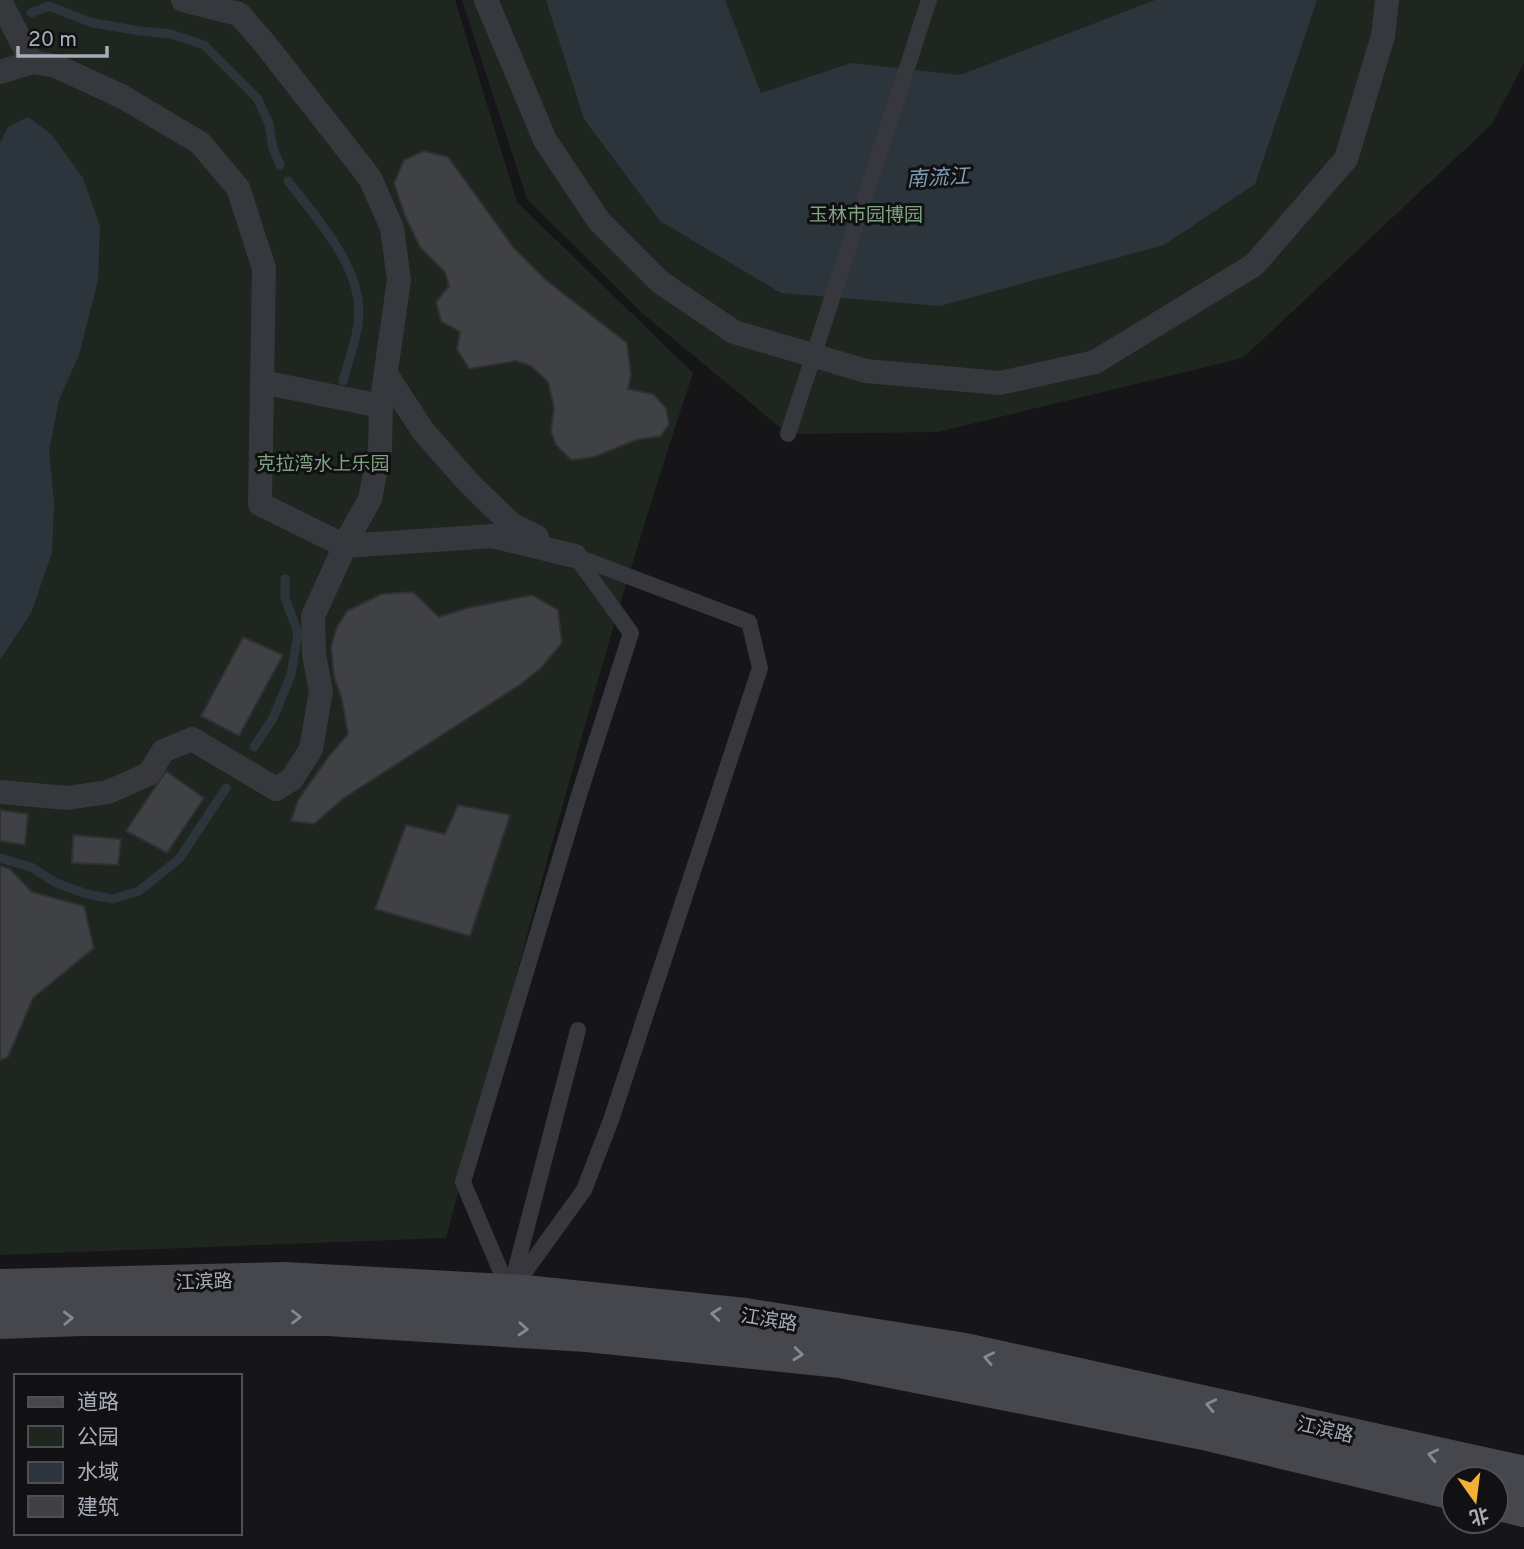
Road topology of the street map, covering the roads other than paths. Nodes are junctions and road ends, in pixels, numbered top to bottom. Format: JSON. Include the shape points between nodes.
{"nodes":[{"id":1,"x":183,"y":0,"type":"edge"},
{"id":2,"x":486,"y":0,"type":"edge"},
{"id":3,"x":929,"y":0,"type":"edge"},
{"id":4,"x":1387,"y":0,"type":"edge"},
{"id":5,"x":0,"y":1,"type":"edge"},
{"id":6,"x":33,"y":62,"type":"junction"},
{"id":7,"x":0,"y":72,"type":"edge"},
{"id":8,"x":813,"y":355,"type":"junction"},
{"id":9,"x":386,"y":374,"type":"junction"},
{"id":10,"x":262,"y":382,"type":"junction"},
{"id":11,"x":382,"y":406,"type":"junction"},
{"id":12,"x":788,"y":434,"type":"dead end"},
{"id":13,"x":345,"y":546,"type":"junction"},
{"id":14,"x":575,"y":556,"type":"junction"},
{"id":15,"x":0,"y":792,"type":"edge"},
{"id":16,"x":578,"y":1030,"type":"dead end"},
{"id":17,"x":0,"y":1289,"type":"edge"},
{"id":18,"x":510,"y":1293,"type":"junction"},
{"id":19,"x":0,"y":1320,"type":"edge"},
{"id":20,"x":1524,"y":1475,"type":"edge"},
{"id":21,"x":1440,"y":1488,"type":"edge"}],
"edges":[{"from":1,"to":9,"type":"street","via":[[239,14],[370,178],[392,228],[399,280]]},
{"from":2,"to":8,"type":"street","via":[[545,140],[599,222],[660,282],[734,332]]},
{"from":3,"to":8,"type":"lane"},
{"from":4,"to":8,"type":"street","via":[[1383,36],[1346,159],[1254,265],[1095,362],[1000,383],[866,371]]},
{"from":5,"to":6,"type":"street"},
{"from":6,"to":7,"type":"street"},
{"from":6,"to":10,"type":"street","via":[[56,66],[123,97],[200,143],[239,188],[264,268]]},
{"from":8,"to":12,"type":"lane"},
{"from":9,"to":11,"type":"street"},
{"from":9,"to":14,"type":"street","via":[[423,431],[511,524]]},
{"from":10,"to":11,"type":"street"},
{"from":10,"to":13,"type":"street","via":[[260,504]]},
{"from":11,"to":13,"type":"street","via":[[380,449],[370,499]]},
{"from":13,"to":14,"type":"street","via":[[492,536]]},
{"from":13,"to":15,"type":"street","via":[[313,616],[321,691],[311,750],[292,779],[275,789],[192,739],[163,751],[149,774],[108,792],[67,798]]},
{"from":14,"to":18,"type":"lane","via":[[631,633],[463,1182]]},
{"from":14,"to":18,"type":"lane","via":[[749,622],[760,668],[584,1190]]},
{"from":16,"to":18,"type":"lane"},
{"from":17,"to":18,"type":"main road","name":"江滨路","via":[[284,1281]]},
{"from":20,"to":18,"type":"main road","name":"江滨路","one_way":true,"via":[[965,1352],[745,1317]]},
{"from":19,"to":21,"type":"main road","name":"江滨路","one_way":true,"via":[[328,1317],[587,1333],[841,1359],[1204,1431]]}]}
